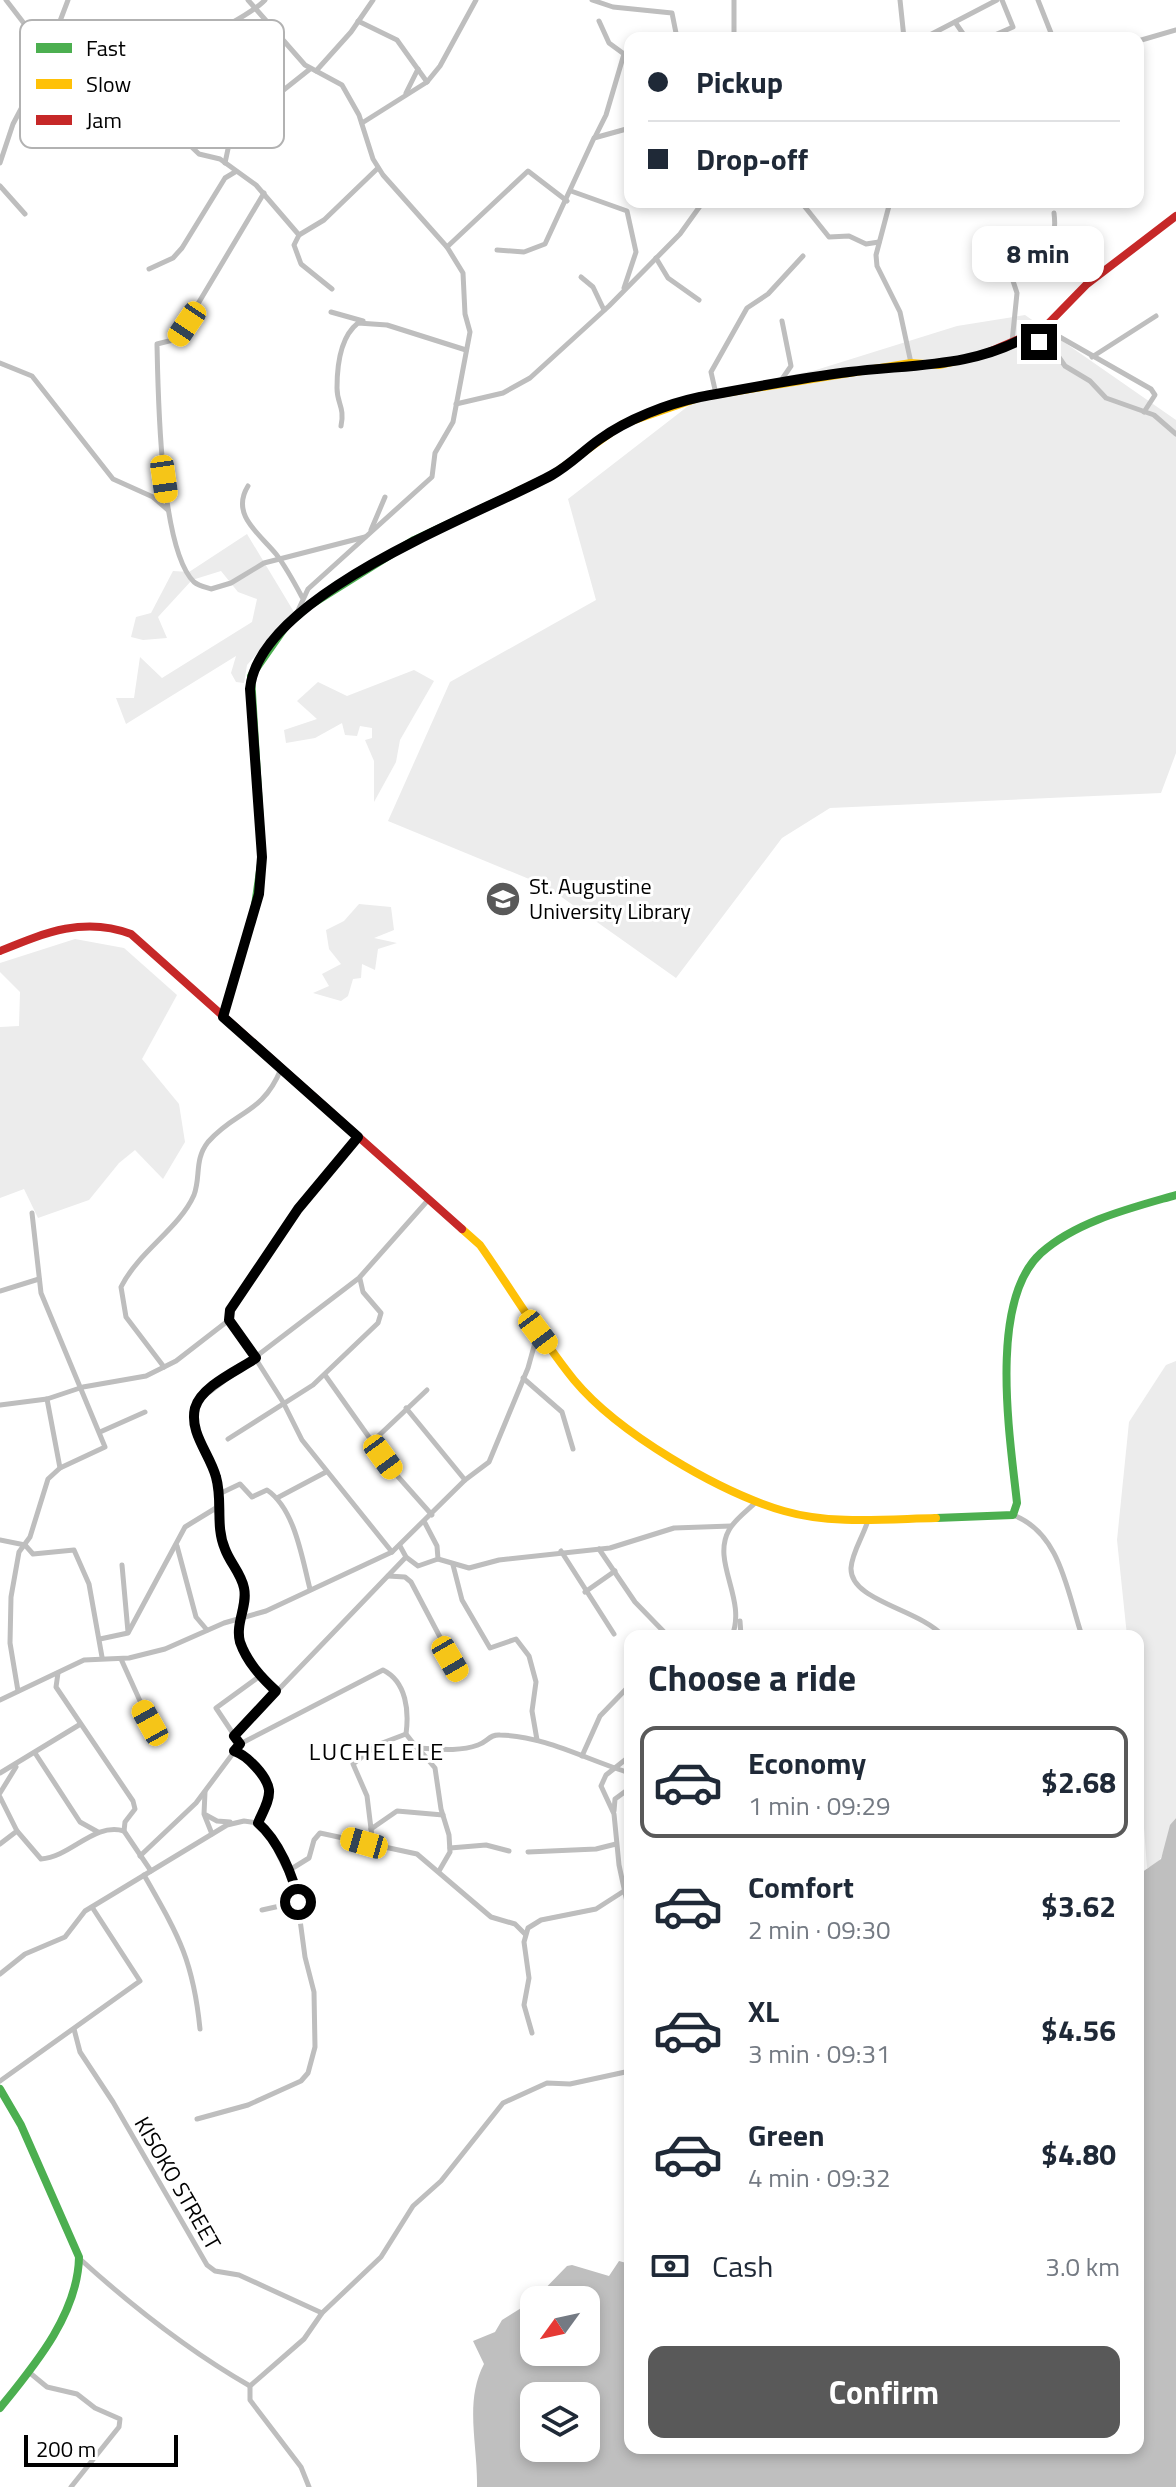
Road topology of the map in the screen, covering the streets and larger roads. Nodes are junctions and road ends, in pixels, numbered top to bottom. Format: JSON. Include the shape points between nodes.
{"nodes":[{"id":1,"x":6,"y":0,"type":"edge"},
{"id":2,"x":68,"y":0,"type":"edge"},
{"id":3,"x":248,"y":0,"type":"edge"},
{"id":4,"x":265,"y":0,"type":"edge"},
{"id":5,"x":373,"y":0,"type":"edge"},
{"id":6,"x":476,"y":0,"type":"edge"},
{"id":7,"x":592,"y":0,"type":"edge"},
{"id":8,"x":734,"y":0,"type":"edge"},
{"id":9,"x":900,"y":0,"type":"edge"},
{"id":10,"x":999,"y":0,"type":"edge"},
{"id":11,"x":1038,"y":0,"type":"edge"},
{"id":12,"x":255,"y":10,"type":"junction"},
{"id":13,"x":21,"y":20,"type":"edge"},
{"id":14,"x":60,"y":20,"type":"edge"},
{"id":15,"x":236,"y":20,"type":"edge"},
{"id":16,"x":265,"y":20,"type":"edge"},
{"id":17,"x":358,"y":21,"type":"junction"},
{"id":18,"x":599,"y":21,"type":"dead end"},
{"id":19,"x":955,"y":22,"type":"junction"},
{"id":20,"x":1176,"y":30,"type":"edge"},
{"id":21,"x":676,"y":32,"type":"edge"},
{"id":22,"x":734,"y":32,"type":"edge"},
{"id":23,"x":903,"y":32,"type":"edge"},
{"id":24,"x":936,"y":32,"type":"edge"},
{"id":25,"x":962,"y":32,"type":"edge"},
{"id":26,"x":1002,"y":32,"type":"edge"},
{"id":27,"x":1051,"y":32,"type":"edge"},
{"id":28,"x":1144,"y":39,"type":"edge"},
{"id":29,"x":284,"y":40,"type":"edge"},
{"id":30,"x":624,"y":54,"type":"edge"},
{"id":31,"x":624,"y":64,"type":"edge"},
{"id":32,"x":418,"y":69,"type":"junction"},
{"id":33,"x":313,"y":70,"type":"junction"},
{"id":34,"x":427,"y":82,"type":"junction"},
{"id":35,"x":284,"y":91,"type":"edge"},
{"id":36,"x":406,"y":94,"type":"junction"},
{"id":37,"x":20,"y":109,"type":"edge"},
{"id":38,"x":362,"y":123,"type":"junction"},
{"id":39,"x":624,"y":130,"type":"edge"},
{"id":40,"x":594,"y":138,"type":"junction"},
{"id":41,"x":193,"y":148,"type":"edge"},
{"id":42,"x":228,"y":148,"type":"edge"},
{"id":43,"x":0,"y":163,"type":"edge"},
{"id":44,"x":225,"y":163,"type":"junction"},
{"id":45,"x":378,"y":168,"type":"junction"},
{"id":46,"x":235,"y":172,"type":"junction"},
{"id":47,"x":0,"y":186,"type":"edge"},
{"id":48,"x":571,"y":191,"type":"junction"},
{"id":49,"x":264,"y":193,"type":"junction"},
{"id":50,"x":567,"y":201,"type":"junction"},
{"id":51,"x":699,"y":208,"type":"edge"},
{"id":52,"x":806,"y":208,"type":"edge"},
{"id":53,"x":888,"y":208,"type":"edge"},
{"id":54,"x":1054,"y":213,"type":"dead end"},
{"id":55,"x":25,"y":214,"type":"dead end"},
{"id":56,"x":1176,"y":216,"type":"edge"},
{"id":57,"x":299,"y":235,"type":"junction"},
{"id":58,"x":879,"y":242,"type":"junction"},
{"id":59,"x":447,"y":247,"type":"junction"},
{"id":60,"x":497,"y":250,"type":"dead end"},
{"id":61,"x":803,"y":256,"type":"dead end"},
{"id":62,"x":656,"y":258,"type":"junction"},
{"id":63,"x":149,"y":269,"type":"dead end"},
{"id":64,"x":581,"y":277,"type":"dead end"},
{"id":65,"x":332,"y":289,"type":"dead end"},
{"id":66,"x":623,"y":289,"type":"junction"},
{"id":67,"x":699,"y":300,"type":"dead end"},
{"id":68,"x":605,"y":311,"type":"junction"},
{"id":69,"x":331,"y":312,"type":"dead end"},
{"id":70,"x":1156,"y":316,"type":"dead end"},
{"id":71,"x":364,"y":321,"type":"junction"},
{"id":72,"x":782,"y":321,"type":"dead end"},
{"id":73,"x":1044,"y":328,"type":"junction"},
{"id":74,"x":1031,"y":334,"type":"junction"},
{"id":75,"x":1012,"y":343,"type":"junction"},
{"id":76,"x":466,"y":350,"type":"junction"},
{"id":77,"x":1092,"y":357,"type":"junction"},
{"id":78,"x":0,"y":363,"type":"edge"},
{"id":79,"x":911,"y":363,"type":"junction"},
{"id":80,"x":776,"y":385,"type":"junction"},
{"id":81,"x":717,"y":395,"type":"junction"},
{"id":82,"x":456,"y":404,"type":"junction"},
{"id":83,"x":1144,"y":412,"type":"junction"},
{"id":84,"x":341,"y":426,"type":"dead end"},
{"id":85,"x":1176,"y":434,"type":"edge"},
{"id":86,"x":248,"y":486,"type":"dead end"},
{"id":87,"x":385,"y":497,"type":"dead end"},
{"id":88,"x":168,"y":511,"type":"junction"},
{"id":89,"x":368,"y":536,"type":"junction"},
{"id":90,"x":279,"y":559,"type":"junction"},
{"id":91,"x":302,"y":597,"type":"junction"},
{"id":92,"x":295,"y":617,"type":"junction"},
{"id":93,"x":0,"y":951,"type":"edge"},
{"id":94,"x":223,"y":1017,"type":"junction"},
{"id":95,"x":281,"y":1069,"type":"junction"},
{"id":96,"x":358,"y":1137,"type":"junction"},
{"id":97,"x":1176,"y":1195,"type":"edge"},
{"id":98,"x":429,"y":1199,"type":"junction"},
{"id":99,"x":32,"y":1213,"type":"dead end"},
{"id":100,"x":359,"y":1278,"type":"junction"},
{"id":101,"x":39,"y":1279,"type":"junction"},
{"id":102,"x":26,"y":1283,"type":"junction"},
{"id":103,"x":0,"y":1291,"type":"edge"},
{"id":104,"x":41,"y":1293,"type":"junction"},
{"id":105,"x":229,"y":1320,"type":"junction"},
{"id":106,"x":538,"y":1332,"type":"junction"},
{"id":107,"x":256,"y":1358,"type":"junction"},
{"id":108,"x":164,"y":1367,"type":"junction"},
{"id":109,"x":325,"y":1375,"type":"junction"},
{"id":110,"x":523,"y":1378,"type":"junction"},
{"id":111,"x":83,"y":1387,"type":"junction"},
{"id":112,"x":427,"y":1390,"type":"dead end"},
{"id":113,"x":47,"y":1399,"type":"junction"},
{"id":114,"x":283,"y":1402,"type":"junction"},
{"id":115,"x":0,"y":1405,"type":"edge"},
{"id":116,"x":406,"y":1408,"type":"junction"},
{"id":117,"x":145,"y":1412,"type":"dead end"},
{"id":118,"x":100,"y":1432,"type":"junction"},
{"id":119,"x":228,"y":1439,"type":"dead end"},
{"id":120,"x":372,"y":1442,"type":"junction"},
{"id":121,"x":573,"y":1449,"type":"dead end"},
{"id":122,"x":60,"y":1468,"type":"junction"},
{"id":123,"x":326,"y":1472,"type":"junction"},
{"id":124,"x":465,"y":1480,"type":"junction"},
{"id":125,"x":219,"y":1494,"type":"junction"},
{"id":126,"x":277,"y":1498,"type":"junction"},
{"id":127,"x":756,"y":1502,"type":"junction"},
{"id":128,"x":216,"y":1508,"type":"junction"},
{"id":129,"x":432,"y":1515,"type":"junction"},
{"id":130,"x":1013,"y":1515,"type":"junction"},
{"id":131,"x":868,"y":1520,"type":"junction"},
{"id":132,"x":425,"y":1523,"type":"junction"},
{"id":133,"x":731,"y":1526,"type":"junction"},
{"id":134,"x":0,"y":1540,"type":"edge"},
{"id":135,"x":25,"y":1545,"type":"junction"},
{"id":136,"x":177,"y":1545,"type":"junction"},
{"id":137,"x":400,"y":1546,"type":"junction"},
{"id":138,"x":599,"y":1549,"type":"junction"},
{"id":139,"x":561,"y":1551,"type":"junction"},
{"id":140,"x":392,"y":1552,"type":"junction"},
{"id":141,"x":406,"y":1557,"type":"junction"},
{"id":142,"x":438,"y":1559,"type":"junction"},
{"id":143,"x":122,"y":1565,"type":"dead end"},
{"id":144,"x":452,"y":1565,"type":"junction"},
{"id":145,"x":615,"y":1571,"type":"junction"},
{"id":146,"x":387,"y":1577,"type":"junction"},
{"id":147,"x":310,"y":1589,"type":"junction"},
{"id":148,"x":585,"y":1592,"type":"junction"},
{"id":149,"x":738,"y":1612,"type":"junction"},
{"id":150,"x":239,"y":1618,"type":"junction"},
{"id":151,"x":207,"y":1630,"type":"junction"},
{"id":152,"x":662,"y":1630,"type":"edge"},
{"id":153,"x":734,"y":1630,"type":"edge"},
{"id":154,"x":740,"y":1630,"type":"edge"},
{"id":155,"x":934,"y":1630,"type":"edge"},
{"id":156,"x":1080,"y":1630,"type":"edge"},
{"id":157,"x":128,"y":1633,"type":"junction"},
{"id":158,"x":614,"y":1634,"type":"dead end"},
{"id":159,"x":100,"y":1639,"type":"junction"},
{"id":160,"x":102,"y":1657,"type":"junction"},
{"id":161,"x":121,"y":1659,"type":"junction"},
{"id":162,"x":59,"y":1672,"type":"junction"},
{"id":163,"x":460,"y":1675,"type":"dead end"},
{"id":164,"x":260,"y":1676,"type":"junction"},
{"id":165,"x":18,"y":1691,"type":"junction"},
{"id":166,"x":276,"y":1691,"type":"junction"},
{"id":167,"x":624,"y":1691,"type":"edge"},
{"id":168,"x":0,"y":1700,"type":"edge"},
{"id":169,"x":150,"y":1723,"type":"dead end"},
{"id":170,"x":79,"y":1725,"type":"junction"},
{"id":171,"x":406,"y":1734,"type":"junction"},
{"id":172,"x":234,"y":1736,"type":"junction"},
{"id":173,"x":537,"y":1740,"type":"junction"},
{"id":174,"x":240,"y":1744,"type":"junction"},
{"id":175,"x":417,"y":1748,"type":"junction"},
{"id":176,"x":234,"y":1751,"type":"junction"},
{"id":177,"x":35,"y":1753,"type":"junction"},
{"id":178,"x":582,"y":1756,"type":"junction"},
{"id":179,"x":624,"y":1760,"type":"edge"},
{"id":180,"x":20,"y":1763,"type":"junction"},
{"id":181,"x":613,"y":1768,"type":"junction"},
{"id":182,"x":624,"y":1771,"type":"edge"},
{"id":183,"x":0,"y":1773,"type":"edge"},
{"id":184,"x":205,"y":1791,"type":"junction"},
{"id":185,"x":624,"y":1792,"type":"edge"},
{"id":186,"x":0,"y":1795,"type":"edge"},
{"id":187,"x":2,"y":1812,"type":"edge"},
{"id":188,"x":204,"y":1814,"type":"junction"},
{"id":189,"x":614,"y":1814,"type":"junction"},
{"id":190,"x":443,"y":1815,"type":"junction"},
{"id":191,"x":235,"y":1822,"type":"junction"},
{"id":192,"x":258,"y":1823,"type":"junction"},
{"id":193,"x":371,"y":1829,"type":"junction"},
{"id":194,"x":17,"y":1831,"type":"junction"},
{"id":195,"x":124,"y":1831,"type":"junction"},
{"id":196,"x":99,"y":1833,"type":"junction"},
{"id":197,"x":212,"y":1834,"type":"junction"},
{"id":198,"x":0,"y":1844,"type":"edge"},
{"id":199,"x":616,"y":1844,"type":"junction"},
{"id":200,"x":373,"y":1845,"type":"junction"},
{"id":201,"x":450,"y":1848,"type":"junction"},
{"id":202,"x":509,"y":1851,"type":"dead end"},
{"id":203,"x":528,"y":1852,"type":"dead end"},
{"id":204,"x":140,"y":1856,"type":"junction"},
{"id":205,"x":151,"y":1871,"type":"junction"},
{"id":206,"x":288,"y":1871,"type":"junction"},
{"id":207,"x":439,"y":1871,"type":"junction"},
{"id":208,"x":144,"y":1875,"type":"junction"},
{"id":209,"x":624,"y":1891,"type":"joint"},
{"id":210,"x":298,"y":1902,"type":"junction"},
{"id":211,"x":92,"y":1906,"type":"junction"},
{"id":212,"x":262,"y":1910,"type":"dead end"},
{"id":213,"x":525,"y":1934,"type":"junction"},
{"id":214,"x":0,"y":1974,"type":"edge"},
{"id":215,"x":74,"y":2029,"type":"junction"},
{"id":216,"x":200,"y":2029,"type":"dead end"},
{"id":217,"x":532,"y":2033,"type":"dead end"},
{"id":218,"x":61,"y":2040,"type":"junction"},
{"id":219,"x":80,"y":2052,"type":"junction"},
{"id":220,"x":624,"y":2072,"type":"edge"},
{"id":221,"x":0,"y":2081,"type":"edge"},
{"id":222,"x":0,"y":2089,"type":"edge"},
{"id":223,"x":197,"y":2119,"type":"dead end"},
{"id":224,"x":79,"y":2258,"type":"junction"},
{"id":225,"x":322,"y":2313,"type":"junction"},
{"id":226,"x":30,"y":2373,"type":"junction"},
{"id":227,"x":250,"y":2386,"type":"junction"},
{"id":228,"x":0,"y":2408,"type":"edge"},
{"id":229,"x":71,"y":2487,"type":"edge"},
{"id":230,"x":309,"y":2487,"type":"edge"}],
"edges":[{"from":1,"to":13,"type":"street"},
{"from":2,"to":14,"type":"street"},
{"from":3,"to":12,"type":"street"},
{"from":4,"to":12,"type":"street"},
{"from":5,"to":17,"type":"street"},
{"from":6,"to":34,"type":"street"},
{"from":7,"to":21,"type":"street","via":[[672,13]]},
{"from":8,"to":22,"type":"street"},
{"from":9,"to":23,"type":"street"},
{"from":10,"to":19,"type":"street"},
{"from":10,"to":26,"type":"street","via":[[1013,27]]},
{"from":11,"to":27,"type":"street"},
{"from":12,"to":15,"type":"street"},
{"from":12,"to":16,"type":"street"},
{"from":17,"to":32,"type":"street","via":[[397,40]]},
{"from":17,"to":33,"type":"street"},
{"from":18,"to":30,"type":"street","via":[[609,43]]},
{"from":19,"to":24,"type":"street"},
{"from":19,"to":25,"type":"street"},
{"from":20,"to":28,"type":"street"},
{"from":29,"to":33,"type":"street"},
{"from":31,"to":40,"type":"street"},
{"from":32,"to":34,"type":"street"},
{"from":32,"to":36,"type":"street"},
{"from":33,"to":35,"type":"street"},
{"from":33,"to":38,"type":"street","via":[[342,85]]},
{"from":34,"to":36,"type":"street"},
{"from":36,"to":38,"type":"street"},
{"from":37,"to":43,"type":"street"},
{"from":38,"to":45,"type":"street"},
{"from":39,"to":40,"type":"street"},
{"from":40,"to":48,"type":"street"},
{"from":41,"to":44,"type":"street"},
{"from":42,"to":44,"type":"street"},
{"from":44,"to":46,"type":"street"},
{"from":45,"to":57,"type":"street","via":[[324,220]]},
{"from":45,"to":59,"type":"street"},
{"from":46,"to":49,"type":"street"},
{"from":46,"to":63,"type":"street","via":[[225,178],[182,248]]},
{"from":47,"to":55,"type":"street"},
{"from":48,"to":50,"type":"street"},
{"from":48,"to":66,"type":"street","via":[[597,204],[618,205],[631,218],[636,252]]},
{"from":49,"to":57,"type":"street"},
{"from":49,"to":88,"type":"street","via":[[177,339],[157,344]]},
{"from":50,"to":59,"type":"street","via":[[528,171]]},
{"from":50,"to":60,"type":"street","via":[[545,244],[524,252]]},
{"from":51,"to":62,"type":"street"},
{"from":52,"to":58,"type":"street","via":[[829,237]]},
{"from":53,"to":58,"type":"street"},
{"from":54,"to":75,"type":"street","via":[[1050,243],[1010,272],[1017,293]]},
{"from":56,"to":73,"type":"street","via":[[1087,284]]},
{"from":57,"to":65,"type":"street","via":[[294,245],[298,260]]},
{"from":58,"to":79,"type":"street","via":[[877,266],[900,312]]},
{"from":59,"to":76,"type":"street","via":[[463,273],[470,332]]},
{"from":61,"to":81,"type":"street","via":[[768,294],[747,308],[711,372]]},
{"from":62,"to":66,"type":"street"},
{"from":62,"to":67,"type":"street","via":[[668,278]]},
{"from":64,"to":68,"type":"street","via":[[593,287]]},
{"from":66,"to":68,"type":"street"},
{"from":68,"to":82,"type":"street","via":[[530,378],[503,393]]},
{"from":69,"to":71,"type":"street"},
{"from":70,"to":77,"type":"street"},
{"from":71,"to":76,"type":"street"},
{"from":71,"to":84,"type":"street","via":[[348,332],[341,347]]},
{"from":72,"to":80,"type":"street","via":[[791,366]]},
{"from":73,"to":74,"type":"street"},
{"from":73,"to":77,"type":"street"},
{"from":74,"to":75,"type":"street"},
{"from":74,"to":83,"type":"street","via":[[1106,398]]},
{"from":75,"to":79,"type":"street","via":[[966,360]]},
{"from":76,"to":82,"type":"street"},
{"from":77,"to":83,"type":"street","via":[[1154,392]]},
{"from":78,"to":88,"type":"street","via":[[32,376],[113,479],[153,497]]},
{"from":79,"to":80,"type":"street"},
{"from":80,"to":81,"type":"street"},
{"from":81,"to":92,"type":"street","via":[[623,424],[552,475],[408,543]]},
{"from":82,"to":89,"type":"street","via":[[450,430],[435,453],[432,477]]},
{"from":83,"to":85,"type":"street"},
{"from":86,"to":90,"type":"street","via":[[243,503],[249,525]]},
{"from":87,"to":89,"type":"street"},
{"from":88,"to":90,"type":"street","via":[[185,566],[200,586],[215,589]]},
{"from":89,"to":90,"type":"street"},
{"from":89,"to":91,"type":"street"},
{"from":90,"to":91,"type":"street"},
{"from":91,"to":92,"type":"street"},
{"from":92,"to":94,"type":"street","via":[[251,676],[261,868],[254,912]]},
{"from":93,"to":94,"type":"street","via":[[75,925],[112,926],[149,948]]},
{"from":94,"to":95,"type":"street"},
{"from":95,"to":96,"type":"street"},
{"from":95,"to":108,"type":"street","via":[[267,1098],[202,1150],[191,1200],[140,1257],[121,1287],[126,1317]]},
{"from":96,"to":98,"type":"street"},
{"from":96,"to":105,"type":"street","via":[[268,1251],[230,1310]]},
{"from":97,"to":130,"type":"street","via":[[1113,1214],[1029,1265],[1016,1294],[1008,1365],[1017,1503]]},
{"from":98,"to":100,"type":"street"},
{"from":98,"to":106,"type":"street","via":[[488,1253]]},
{"from":99,"to":101,"type":"street"},
{"from":100,"to":107,"type":"street"},
{"from":100,"to":109,"type":"street","via":[[382,1317]]},
{"from":101,"to":102,"type":"street"},
{"from":101,"to":104,"type":"street"},
{"from":102,"to":103,"type":"street"},
{"from":102,"to":104,"type":"street"},
{"from":104,"to":111,"type":"street"},
{"from":105,"to":107,"type":"street"},
{"from":105,"to":108,"type":"street"},
{"from":106,"to":110,"type":"street"},
{"from":106,"to":127,"type":"street","via":[[612,1418]]},
{"from":107,"to":114,"type":"street"},
{"from":107,"to":125,"type":"street","via":[[205,1392],[195,1409],[199,1440],[216,1474]]},
{"from":108,"to":111,"type":"street","via":[[139,1378]]},
{"from":109,"to":114,"type":"street"},
{"from":109,"to":120,"type":"street"},
{"from":110,"to":121,"type":"street","via":[[562,1412]]},
{"from":110,"to":124,"type":"street","via":[[494,1454]]},
{"from":111,"to":113,"type":"street"},
{"from":111,"to":118,"type":"street"},
{"from":112,"to":116,"type":"street"},
{"from":113,"to":115,"type":"street"},
{"from":113,"to":122,"type":"street"},
{"from":114,"to":119,"type":"street"},
{"from":114,"to":123,"type":"street"},
{"from":116,"to":120,"type":"street"},
{"from":116,"to":124,"type":"street"},
{"from":117,"to":118,"type":"street"},
{"from":118,"to":122,"type":"street","via":[[103,1449]]},
{"from":120,"to":129,"type":"street"},
{"from":122,"to":135,"type":"street","via":[[42,1492]]},
{"from":123,"to":126,"type":"street"},
{"from":123,"to":140,"type":"street"},
{"from":124,"to":129,"type":"street"},
{"from":125,"to":126,"type":"street","via":[[240,1484],[252,1497],[267,1490]]},
{"from":125,"to":128,"type":"street"},
{"from":126,"to":147,"type":"street","via":[[293,1530]]},
{"from":127,"to":131,"type":"street","via":[[800,1515]]},
{"from":127,"to":133,"type":"street"},
{"from":128,"to":136,"type":"street","via":[[185,1527]]},
{"from":128,"to":150,"type":"street","via":[[224,1547],[244,1586]]},
{"from":129,"to":132,"type":"street"},
{"from":130,"to":131,"type":"street"},
{"from":130,"to":156,"type":"street","via":[[1038,1528],[1051,1545]]},
{"from":131,"to":155,"type":"street","via":[[851,1566],[856,1584],[866,1595],[893,1603]]},
{"from":132,"to":137,"type":"street"},
{"from":132,"to":142,"type":"street"},
{"from":133,"to":138,"type":"street","via":[[661,1530]]},
{"from":133,"to":149,"type":"street","via":[[725,1554]]},
{"from":134,"to":135,"type":"street"},
{"from":135,"to":159,"type":"street","via":[[33,1554],[75,1551],[89,1584]]},
{"from":135,"to":165,"type":"street","via":[[17,1562],[10,1618]]},
{"from":136,"to":151,"type":"street","via":[[196,1617]]},
{"from":136,"to":157,"type":"street"},
{"from":137,"to":140,"type":"street"},
{"from":137,"to":141,"type":"street"},
{"from":138,"to":139,"type":"street"},
{"from":138,"to":145,"type":"street"},
{"from":139,"to":144,"type":"street","via":[[469,1568]]},
{"from":139,"to":148,"type":"street"},
{"from":140,"to":147,"type":"street"},
{"from":141,"to":142,"type":"street","via":[[418,1566]]},
{"from":141,"to":146,"type":"street"},
{"from":142,"to":144,"type":"street"},
{"from":143,"to":157,"type":"street"},
{"from":144,"to":173,"type":"street","via":[[462,1600],[490,1648],[516,1639],[529,1656],[537,1688],[532,1711]]},
{"from":145,"to":148,"type":"street"},
{"from":145,"to":152,"type":"street"},
{"from":146,"to":163,"type":"street","via":[[411,1582]]},
{"from":146,"to":166,"type":"street"},
{"from":147,"to":150,"type":"street"},
{"from":148,"to":158,"type":"street"},
{"from":149,"to":153,"type":"street"},
{"from":149,"to":154,"type":"street"},
{"from":150,"to":151,"type":"street"},
{"from":150,"to":164,"type":"street","via":[[243,1649]]},
{"from":151,"to":161,"type":"street","via":[[165,1649]]},
{"from":157,"to":159,"type":"street"},
{"from":159,"to":160,"type":"street"},
{"from":160,"to":161,"type":"street"},
{"from":160,"to":162,"type":"street"},
{"from":161,"to":169,"type":"street"},
{"from":162,"to":165,"type":"street"},
{"from":162,"to":170,"type":"street","via":[[55,1684]]},
{"from":164,"to":166,"type":"street"},
{"from":164,"to":172,"type":"street","via":[[216,1708]]},
{"from":165,"to":168,"type":"street"},
{"from":166,"to":172,"type":"street"},
{"from":167,"to":178,"type":"street","via":[[604,1710]]},
{"from":170,"to":177,"type":"street"},
{"from":170,"to":195,"type":"street","via":[[133,1801],[135,1809]]},
{"from":171,"to":174,"type":"street","via":[[409,1706],[383,1670]]},
{"from":171,"to":175,"type":"street"},
{"from":171,"to":193,"type":"street","via":[[377,1745],[353,1764],[367,1796]]},
{"from":172,"to":174,"type":"street"},
{"from":173,"to":175,"type":"street","via":[[496,1734],[474,1746]]},
{"from":173,"to":178,"type":"street"},
{"from":174,"to":176,"type":"street"},
{"from":175,"to":190,"type":"street","via":[[435,1768]]},
{"from":176,"to":184,"type":"street"},
{"from":176,"to":192,"type":"street","via":[[268,1785]]},
{"from":177,"to":180,"type":"street"},
{"from":177,"to":196,"type":"street","via":[[80,1822]]},
{"from":178,"to":181,"type":"street"},
{"from":179,"to":181,"type":"street"},
{"from":180,"to":183,"type":"street"},
{"from":180,"to":186,"type":"street"},
{"from":181,"to":182,"type":"street"},
{"from":181,"to":189,"type":"street","via":[[601,1786]]},
{"from":184,"to":188,"type":"street"},
{"from":184,"to":204,"type":"street"},
{"from":185,"to":189,"type":"street","via":[[615,1799]]},
{"from":186,"to":187,"type":"street"},
{"from":187,"to":194,"type":"street"},
{"from":188,"to":191,"type":"street"},
{"from":188,"to":197,"type":"street"},
{"from":189,"to":199,"type":"street"},
{"from":190,"to":193,"type":"street","via":[[397,1811]]},
{"from":190,"to":201,"type":"street"},
{"from":191,"to":192,"type":"street"},
{"from":191,"to":197,"type":"street"},
{"from":192,"to":206,"type":"street"},
{"from":193,"to":200,"type":"street"},
{"from":194,"to":196,"type":"street","via":[[41,1859]]},
{"from":194,"to":198,"type":"street"},
{"from":195,"to":196,"type":"street"},
{"from":195,"to":204,"type":"street"},
{"from":197,"to":205,"type":"street"},
{"from":199,"to":203,"type":"street"},
{"from":199,"to":209,"type":"street"},
{"from":200,"to":206,"type":"street","via":[[320,1833],[309,1858]]},
{"from":200,"to":207,"type":"street","via":[[417,1854]]},
{"from":201,"to":202,"type":"street","via":[[486,1845]]},
{"from":201,"to":207,"type":"street"},
{"from":204,"to":205,"type":"street"},
{"from":205,"to":208,"type":"street"},
{"from":206,"to":210,"type":"street"},
{"from":207,"to":213,"type":"street","via":[[491,1917],[515,1924]]},
{"from":208,"to":211,"type":"street"},
{"from":208,"to":216,"type":"street","via":[[185,1949]]},
{"from":209,"to":213,"type":"street","via":[[596,1909],[535,1922]]},
{"from":210,"to":212,"type":"street"},
{"from":210,"to":223,"type":"street","via":[[314,2004],[315,2047],[306,2076],[248,2105]]},
{"from":211,"to":214,"type":"street","via":[[65,1937],[25,1954]]},
{"from":211,"to":215,"type":"street","via":[[140,1981]]},
{"from":213,"to":217,"type":"street","via":[[530,1972],[524,2005]]},
{"from":215,"to":218,"type":"street"},
{"from":215,"to":219,"type":"street","name":"KISOKO STREET"},
{"from":218,"to":219,"type":"street","name":"KISOKO STREET"},
{"from":218,"to":221,"type":"street"},
{"from":219,"to":225,"type":"street","name":"KISOKO STREET","via":[[207,2265]]},
{"from":220,"to":225,"type":"street","via":[[570,2084],[547,2083],[503,2103],[441,2181],[413,2206],[381,2257]]},
{"from":222,"to":224,"type":"street","via":[[24,2127]]},
{"from":224,"to":226,"type":"street","via":[[62,2316]]},
{"from":224,"to":227,"type":"street","via":[[184,2346]]},
{"from":225,"to":227,"type":"street","via":[[304,2339]]},
{"from":226,"to":228,"type":"street"},
{"from":226,"to":229,"type":"street","via":[[47,2387],[77,2394],[120,2419]]},
{"from":227,"to":230,"type":"street","via":[[250,2400],[301,2467]]}]}
